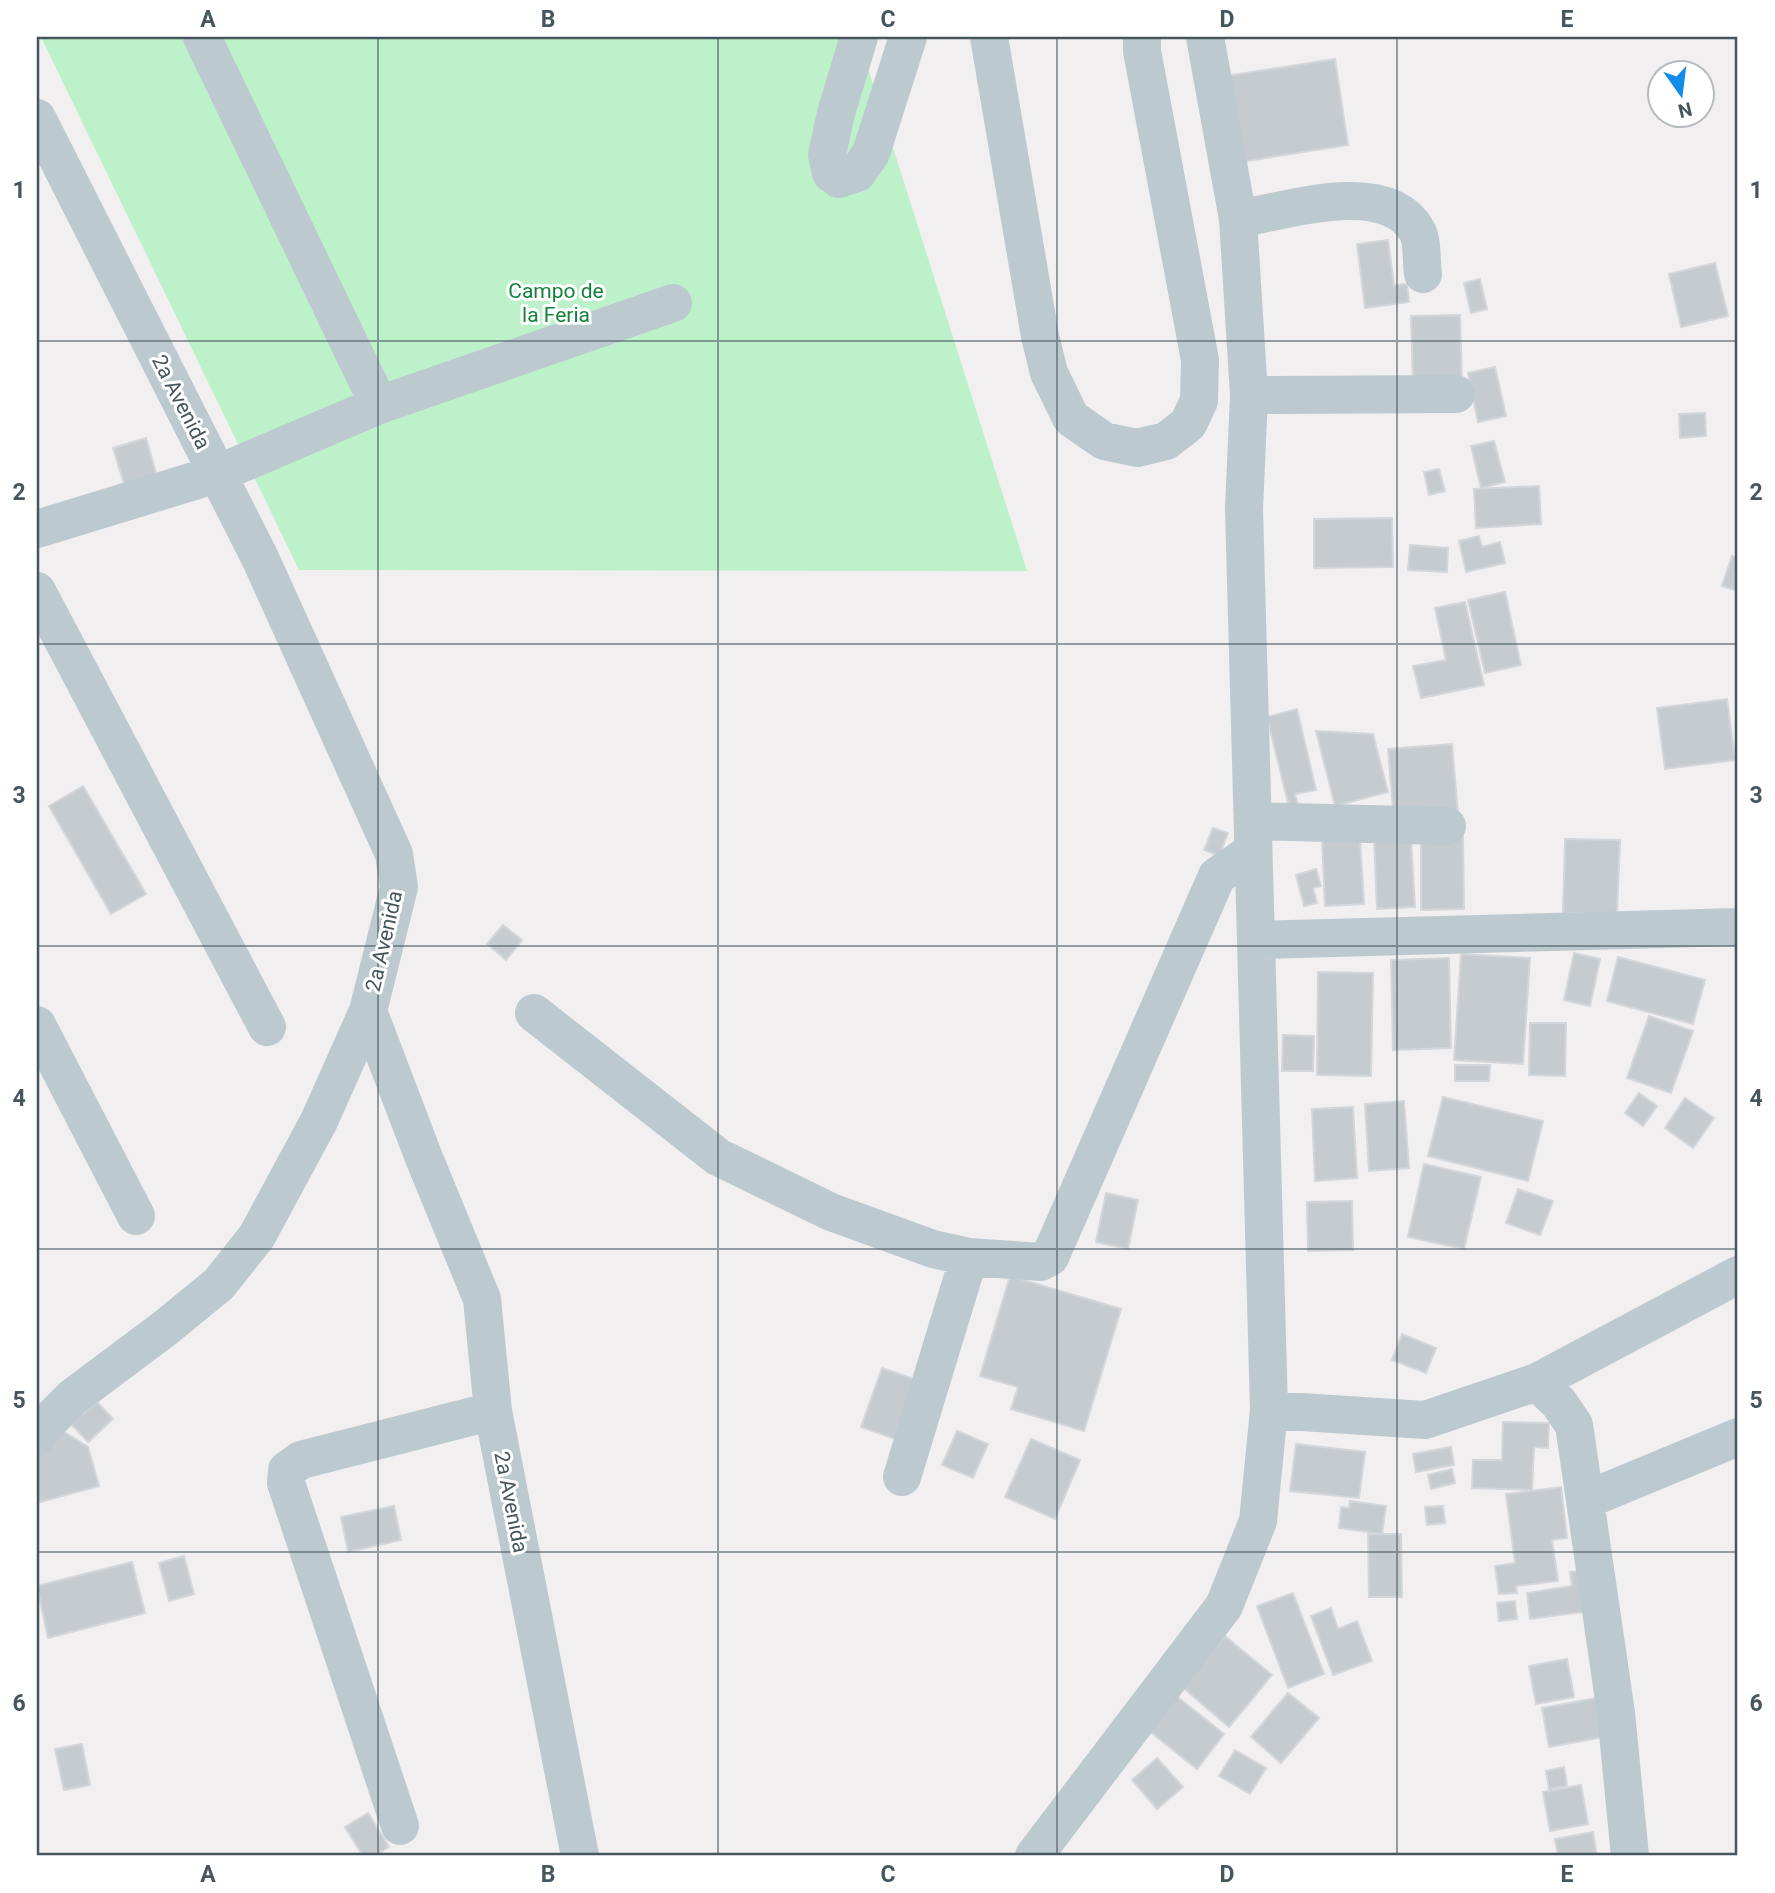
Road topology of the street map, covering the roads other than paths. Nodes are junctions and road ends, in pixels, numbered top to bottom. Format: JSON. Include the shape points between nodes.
{"nodes":[{"id":1,"x":202,"y":37,"type":"edge"},
{"id":2,"x":859,"y":37,"type":"edge"},
{"id":3,"x":908,"y":37,"type":"edge"},
{"id":4,"x":989,"y":37,"type":"edge"},
{"id":5,"x":1142,"y":37,"type":"edge"},
{"id":6,"x":1205,"y":37,"type":"edge"},
{"id":7,"x":37,"y":118,"type":"edge"},
{"id":8,"x":1238,"y":219,"type":"junction"},
{"id":9,"x":1423,"y":274,"type":"dead end"},
{"id":10,"x":673,"y":303,"type":"dead end"},
{"id":11,"x":1456,"y":394,"type":"dead end"},
{"id":12,"x":1249,"y":395,"type":"junction"},
{"id":13,"x":379,"y":405,"type":"junction"},
{"id":14,"x":217,"y":474,"type":"junction"},
{"id":15,"x":37,"y":529,"type":"edge"},
{"id":16,"x":37,"y":591,"type":"edge"},
{"id":17,"x":1447,"y":826,"type":"dead end"},
{"id":18,"x":1253,"y":837,"type":"junction"},
{"id":19,"x":1738,"y":927,"type":"edge"},
{"id":20,"x":1256,"y":940,"type":"junction"},
{"id":21,"x":368,"y":1011,"type":"junction"},
{"id":22,"x":534,"y":1013,"type":"dead end"},
{"id":23,"x":37,"y":1025,"type":"edge"},
{"id":24,"x":267,"y":1027,"type":"dead end"},
{"id":25,"x":136,"y":1216,"type":"dead end"},
{"id":26,"x":970,"y":1257,"type":"junction"},
{"id":27,"x":1738,"y":1275,"type":"edge"},
{"id":28,"x":1537,"y":1382,"type":"junction"},
{"id":29,"x":1269,"y":1410,"type":"junction"},
{"id":30,"x":493,"y":1411,"type":"junction"},
{"id":31,"x":1738,"y":1437,"type":"edge"},
{"id":32,"x":37,"y":1438,"type":"edge"},
{"id":33,"x":902,"y":1477,"type":"dead end"},
{"id":34,"x":1586,"y":1500,"type":"junction"},
{"id":35,"x":400,"y":1826,"type":"dead end"},
{"id":36,"x":1051,"y":1848,"type":"edge"},
{"id":37,"x":580,"y":1856,"type":"edge"},
{"id":38,"x":1630,"y":1856,"type":"edge"}],
"edges":[{"from":1,"to":13,"type":"street"},
{"from":2,"to":3,"type":"street","via":[[827,155],[831,173],[839,179],[857,173],[871,153]]},
{"from":4,"to":5,"type":"street","via":[[1049,373],[1071,418],[1104,441],[1137,448],[1166,441],[1188,424],[1199,401],[1200,360]]},
{"from":6,"to":8,"type":"street"},
{"from":7,"to":14,"type":"street","name":"2a Avenida"},
{"from":8,"to":9,"type":"street","via":[[1338,201],[1378,203],[1398,211],[1418,232]]},
{"from":8,"to":12,"type":"street"},
{"from":10,"to":13,"type":"street"},
{"from":11,"to":12,"type":"street"},
{"from":12,"to":18,"type":"street","via":[[1244,509]]},
{"from":13,"to":14,"type":"street"},
{"from":14,"to":15,"type":"street"},
{"from":14,"to":21,"type":"street","name":"2a Avenida","via":[[260,558],[394,854],[399,887]]},
{"from":16,"to":24,"type":"street"},
{"from":17,"to":18,"type":"street"},
{"from":18,"to":20,"type":"street"},
{"from":18,"to":26,"type":"street","via":[[1217,876],[1050,1257],[1031,1263]]},
{"from":19,"to":20,"type":"street"},
{"from":20,"to":29,"type":"street"},
{"from":21,"to":30,"type":"street","name":"2a Avenida","via":[[482,1299]]},
{"from":21,"to":32,"type":"street","via":[[319,1121],[257,1236],[219,1284],[73,1397]]},
{"from":22,"to":26,"type":"street","via":[[718,1157],[831,1212],[933,1249]]},
{"from":23,"to":25,"type":"street"},
{"from":26,"to":33,"type":"street"},
{"from":27,"to":28,"type":"street"},
{"from":28,"to":29,"type":"street","via":[[1425,1420]]},
{"from":28,"to":34,"type":"street","via":[[1559,1402],[1574,1425]]},
{"from":29,"to":36,"type":"street","via":[[1258,1521],[1224,1606]]},
{"from":30,"to":35,"type":"street","via":[[301,1460],[287,1470],[286,1483]]},
{"from":30,"to":37,"type":"street","name":"2a Avenida"},
{"from":31,"to":34,"type":"street"},
{"from":34,"to":38,"type":"street","via":[[1616,1713]]}]}
